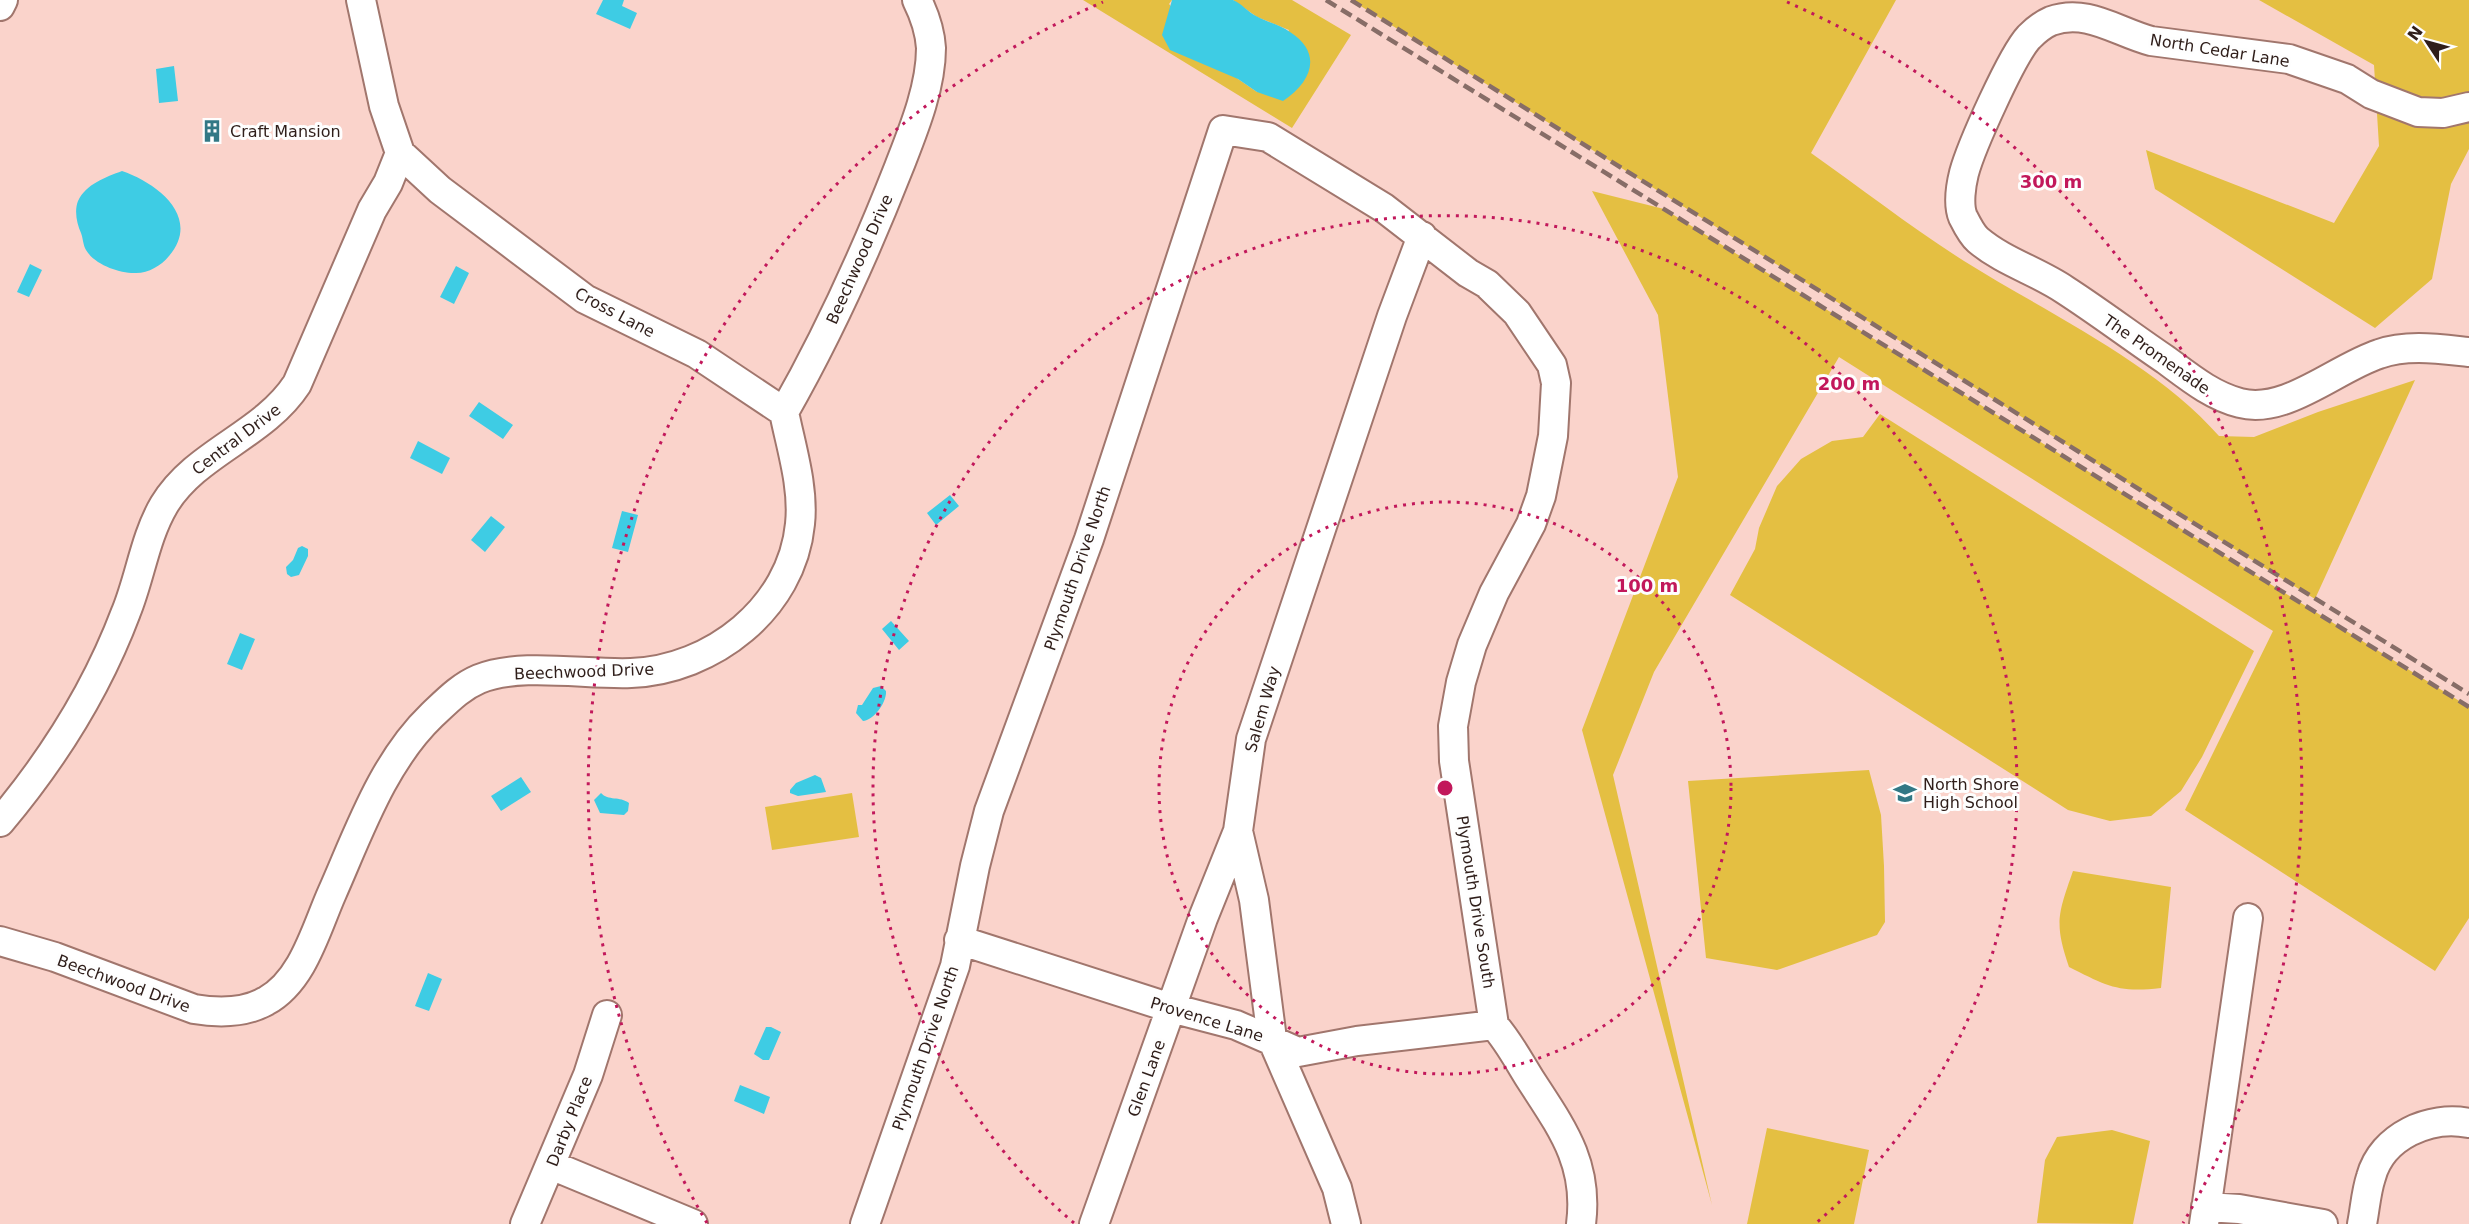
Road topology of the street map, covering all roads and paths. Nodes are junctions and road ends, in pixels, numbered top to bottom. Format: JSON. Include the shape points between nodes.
{"nodes":[{"id":1,"x":3,"y":0,"type":"edge"},
{"id":2,"x":361,"y":0,"type":"edge"},
{"id":3,"x":917,"y":0,"type":"edge"},
{"id":4,"x":0,"y":6,"type":"edge"},
{"id":5,"x":2469,"y":106,"type":"edge"},
{"id":6,"x":399,"y":153,"type":"junction"},
{"id":7,"x":1962,"y":191,"type":"joint"},
{"id":8,"x":1422,"y":236,"type":"junction"},
{"id":9,"x":2469,"y":352,"type":"edge"},
{"id":10,"x":784,"y":412,"type":"junction"},
{"id":11,"x":0,"y":822,"type":"edge"},
{"id":12,"x":1238,"y":831,"type":"junction"},
{"id":13,"x":2248,"y":918,"type":"dead end"},
{"id":14,"x":959,"y":940,"type":"junction"},
{"id":15,"x":0,"y":941,"type":"edge"},
{"id":16,"x":1171,"y":1008,"type":"junction"},
{"id":17,"x":607,"y":1015,"type":"dead end"},
{"id":18,"x":1494,"y":1025,"type":"junction"},
{"id":19,"x":1272,"y":1039,"type":"junction"},
{"id":20,"x":2469,"y":1123,"type":"edge"},
{"id":21,"x":551,"y":1165,"type":"junction"},
{"id":22,"x":2205,"y":1215,"type":"edge"},
{"id":23,"x":525,"y":1224,"type":"edge"},
{"id":24,"x":693,"y":1224,"type":"edge"},
{"id":25,"x":865,"y":1224,"type":"edge"},
{"id":26,"x":1094,"y":1224,"type":"edge"},
{"id":27,"x":1346,"y":1224,"type":"edge"},
{"id":28,"x":1581,"y":1224,"type":"edge"},
{"id":29,"x":2323,"y":1224,"type":"edge"},
{"id":30,"x":2362,"y":1224,"type":"edge"}],
"edges":[{"from":1,"to":4,"type":"street"},
{"from":2,"to":6,"type":"street","via":[[384,106]]},
{"from":3,"to":10,"type":"street","name":"Beechwood Drive","via":[[931,47],[914,126],[870,240]]},
{"from":5,"to":7,"type":"street","name":"North Cedar Lane","via":[[2443,113],[2418,112],[2371,94],[2348,79],[2289,58],[2151,40],[2097,19],[2070,17],[2049,22],[2029,37],[2017,55],[1975,143],[1964,172]]},
{"from":6,"to":10,"type":"street","name":"Cross Lane","via":[[440,190],[585,299],[697,354]]},
{"from":6,"to":11,"type":"street","name":"Central Drive","via":[[297,384],[268,418],[189,475],[163,506],[128,609],[99,675],[79,712]]},
{"from":7,"to":9,"type":"street","name":"The Promenade","via":[[1962,215],[1976,238],[2000,256],[2063,288],[2212,393],[2241,404],[2282,401],[2381,353],[2403,349]]},
{"from":8,"to":12,"type":"street","name":"Salem Way","via":[[1251,740]]},
{"from":8,"to":14,"type":"street","name":"Plymouth Drive North","via":[[1384,208],[1268,137],[1223,130],[1089,539],[989,812]]},
{"from":8,"to":18,"type":"street","name":"Plymouth Drive South","via":[[1487,284],[1517,313],[1552,365],[1556,383],[1553,436],[1541,496],[1472,645],[1452,726]]},
{"from":10,"to":15,"type":"street","name":"Beechwood Drive","via":[[798,486],[800,523],[782,580],[755,620],[735,638],[673,667],[633,673],[501,674],[480,679],[456,692],[428,719],[393,763],[303,960],[286,985],[267,1001],[240,1010],[194,1009],[55,957]]},
{"from":12,"to":16,"type":"street","name":"Glen Lane"},
{"from":12,"to":19,"type":"street","name":"Salem Way","via":[[1254,900]]},
{"from":13,"to":22,"type":"street"},
{"from":14,"to":16,"type":"street","name":"Provence Lane"},
{"from":14,"to":25,"type":"street","name":"Plymouth Drive North","via":[[955,966]]},
{"from":16,"to":19,"type":"street","name":"Provence Lane"},
{"from":16,"to":26,"type":"street","name":"Glen Lane"},
{"from":17,"to":21,"type":"street","name":"Darby Place","via":[[588,1075]]},
{"from":18,"to":19,"type":"street","name":"Provence Lane","via":[[1298,1052]]},
{"from":18,"to":28,"type":"street","via":[[1513,1047],[1575,1154],[1583,1189]]},
{"from":19,"to":27,"type":"street","name":"Salem Way","via":[[1337,1188]]},
{"from":20,"to":30,"type":"street","via":[[2453,1119],[2433,1121],[2396,1141],[2380,1157],[2371,1176]]},
{"from":21,"to":23,"type":"street","name":"Darby Place"},
{"from":21,"to":24,"type":"street"},
{"from":22,"to":29,"type":"street","via":[[2257,1213]]}]}
